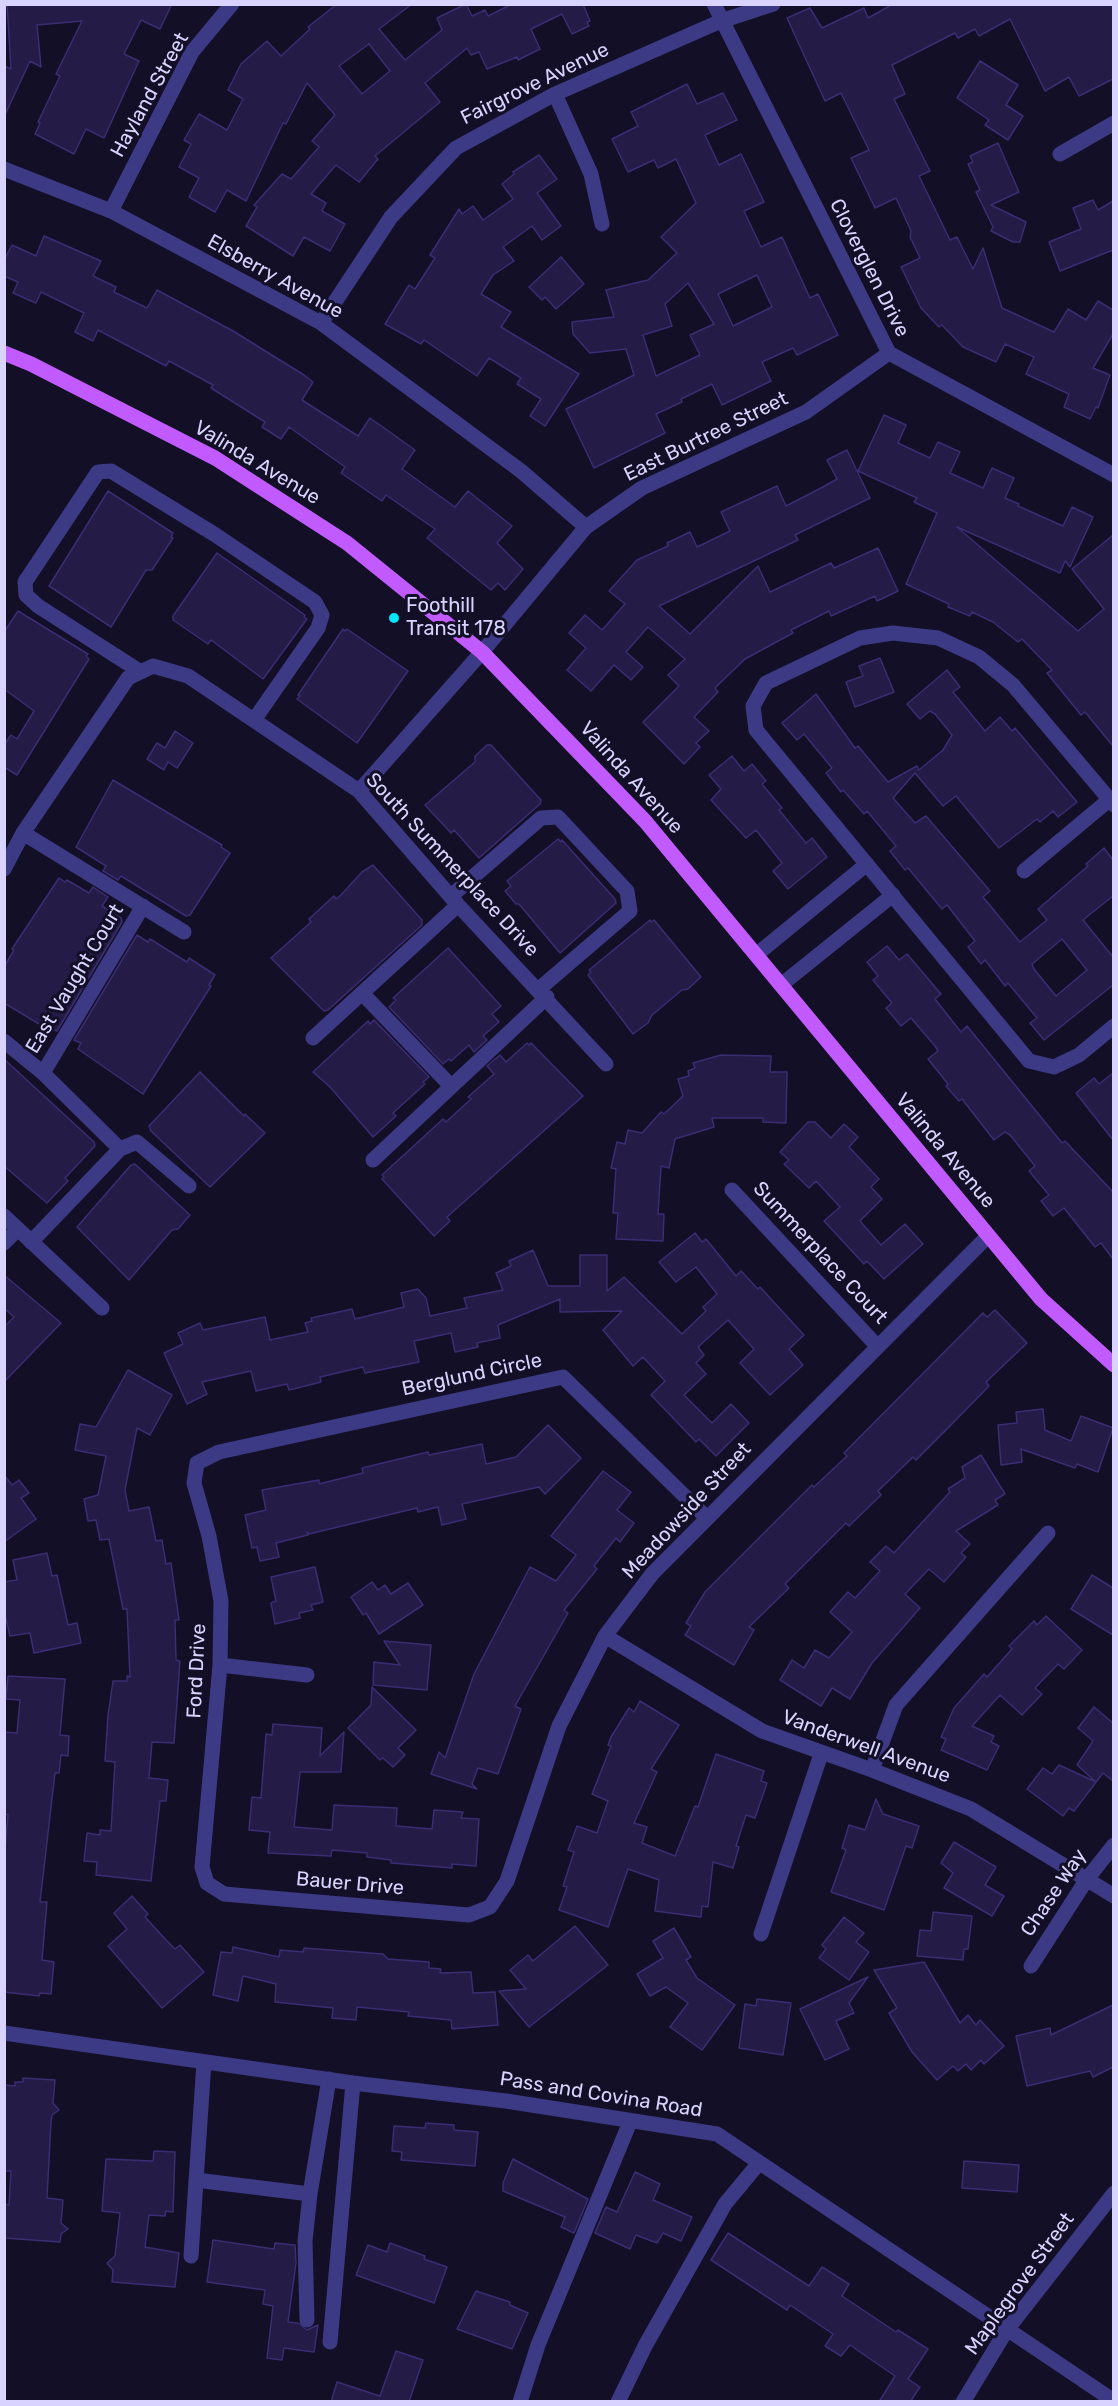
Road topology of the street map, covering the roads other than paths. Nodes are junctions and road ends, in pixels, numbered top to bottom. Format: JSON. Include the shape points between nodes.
{"nodes":[{"id":1,"x":232,"y":4,"type":"edge"},
{"id":2,"x":714,"y":4,"type":"edge"},
{"id":3,"x":773,"y":4,"type":"edge"},
{"id":4,"x":721,"y":21,"type":"junction"},
{"id":5,"x":555,"y":94,"type":"junction"},
{"id":6,"x":1113,"y":123,"type":"edge"},
{"id":7,"x":1060,"y":154,"type":"dead end"},
{"id":8,"x":4,"y":169,"type":"edge"},
{"id":9,"x":111,"y":211,"type":"junction"},
{"id":10,"x":602,"y":224,"type":"dead end"},
{"id":11,"x":321,"y":323,"type":"junction"},
{"id":12,"x":4,"y":353,"type":"edge"},
{"id":13,"x":889,"y":354,"type":"junction"},
{"id":14,"x":1111,"y":468,"type":"edge"},
{"id":15,"x":586,"y":527,"type":"junction"},
{"id":16,"x":482,"y":652,"type":"junction"},
{"id":17,"x":147,"y":669,"type":"junction"},
{"id":18,"x":254,"y":720,"type":"junction"},
{"id":19,"x":359,"y":791,"type":"junction"},
{"id":20,"x":1111,"y":802,"type":"edge"},
{"id":21,"x":14,"y":840,"type":"edge"},
{"id":22,"x":867,"y":864,"type":"junction"},
{"id":23,"x":4,"y":869,"type":"edge"},
{"id":24,"x":1024,"y":871,"type":"dead end"},
{"id":25,"x":892,"y":895,"type":"junction"},
{"id":26,"x":455,"y":900,"type":"junction"},
{"id":27,"x":142,"y":906,"type":"junction"},
{"id":28,"x":184,"y":932,"type":"dead end"},
{"id":29,"x":756,"y":955,"type":"junction"},
{"id":30,"x":781,"y":985,"type":"junction"},
{"id":31,"x":362,"y":993,"type":"junction"},
{"id":32,"x":543,"y":993,"type":"junction"},
{"id":33,"x":1113,"y":1026,"type":"edge"},
{"id":34,"x":312,"y":1038,"type":"dead end"},
{"id":35,"x":4,"y":1041,"type":"edge"},
{"id":36,"x":606,"y":1064,"type":"dead end"},
{"id":37,"x":43,"y":1073,"type":"junction"},
{"id":38,"x":450,"y":1085,"type":"junction"},
{"id":39,"x":120,"y":1149,"type":"junction"},
{"id":40,"x":373,"y":1161,"type":"dead end"},
{"id":41,"x":189,"y":1186,"type":"dead end"},
{"id":42,"x":732,"y":1190,"type":"dead end"},
{"id":43,"x":4,"y":1216,"type":"edge"},
{"id":44,"x":18,"y":1229,"type":"junction"},
{"id":45,"x":988,"y":1236,"type":"junction"},
{"id":46,"x":31,"y":1242,"type":"junction"},
{"id":47,"x":4,"y":1244,"type":"edge"},
{"id":48,"x":102,"y":1308,"type":"dead end"},
{"id":49,"x":877,"y":1346,"type":"junction"},
{"id":50,"x":1113,"y":1365,"type":"edge"},
{"id":51,"x":197,"y":1463,"type":"joint"},
{"id":52,"x":706,"y":1517,"type":"junction"},
{"id":53,"x":1048,"y":1533,"type":"dead end"},
{"id":54,"x":605,"y":1636,"type":"junction"},
{"id":55,"x":220,"y":1665,"type":"junction"},
{"id":56,"x":307,"y":1675,"type":"dead end"},
{"id":57,"x":820,"y":1754,"type":"junction"},
{"id":58,"x":872,"y":1770,"type":"junction"},
{"id":59,"x":1113,"y":1845,"type":"edge"},
{"id":60,"x":1087,"y":1879,"type":"junction"},
{"id":61,"x":207,"y":1883,"type":"joint"},
{"id":62,"x":1113,"y":1896,"type":"edge"},
{"id":63,"x":490,"y":1907,"type":"joint"},
{"id":64,"x":761,"y":1934,"type":"dead end"},
{"id":65,"x":1031,"y":1966,"type":"dead end"},
{"id":66,"x":4,"y":2033,"type":"edge"},
{"id":67,"x":204,"y":2062,"type":"junction"},
{"id":68,"x":329,"y":2079,"type":"junction"},
{"id":69,"x":353,"y":2083,"type":"junction"},
{"id":70,"x":630,"y":2122,"type":"junction"},
{"id":71,"x":759,"y":2163,"type":"junction"},
{"id":72,"x":196,"y":2180,"type":"junction"},
{"id":73,"x":1113,"y":2193,"type":"edge"},
{"id":74,"x":310,"y":2194,"type":"junction"},
{"id":75,"x":191,"y":2256,"type":"dead end"},
{"id":76,"x":307,"y":2320,"type":"dead end"},
{"id":77,"x":1006,"y":2331,"type":"junction"},
{"id":78,"x":330,"y":2343,"type":"dead end"},
{"id":79,"x":1113,"y":2401,"type":"edge"},
{"id":80,"x":520,"y":2402,"type":"edge"},
{"id":81,"x":618,"y":2402,"type":"edge"},
{"id":82,"x":963,"y":2402,"type":"edge"}],
"edges":[{"from":1,"to":9,"type":"street","name":"Hayland Street","via":[[192,52]]},
{"from":2,"to":4,"type":"street","name":"Cloverglen Drive"},
{"from":3,"to":4,"type":"street","name":"Fairgrove Avenue"},
{"from":4,"to":5,"type":"street","name":"Fairgrove Avenue"},
{"from":4,"to":13,"type":"street","name":"Cloverglen Drive"},
{"from":5,"to":10,"type":"street","via":[[591,174]]},
{"from":5,"to":11,"type":"street","name":"Fairgrove Avenue","via":[[456,148],[391,217]]},
{"from":6,"to":7,"type":"street"},
{"from":8,"to":9,"type":"street","name":"Elsberry Avenue"},
{"from":9,"to":11,"type":"street","name":"Elsberry Avenue"},
{"from":11,"to":15,"type":"street","name":"Elsberry Avenue","via":[[521,471]]},
{"from":12,"to":16,"type":"main road","name":"Valinda Avenue","via":[[215,458],[347,543]]},
{"from":13,"to":14,"type":"street","name":"Cloverglen Drive"},
{"from":13,"to":15,"type":"street","name":"East Burtree Street","via":[[806,412],[642,488]]},
{"from":15,"to":16,"type":"street","name":"East Burtree Street"},
{"from":16,"to":19,"type":"street","name":"East Burtree Street"},
{"from":16,"to":29,"type":"main road","name":"Valinda Avenue","via":[[645,821]]},
{"from":17,"to":18,"type":"street","name":"South Summerplace Drive","via":[[188,676]]},
{"from":17,"to":18,"type":"street","name":"South Summerplace Drive","via":[[26,595],[25,582],[98,472],[111,471],[315,602],[322,615],[318,628]]},
{"from":17,"to":21,"type":"street","via":[[128,678]]},
{"from":18,"to":19,"type":"street","name":"South Summerplace Drive"},
{"from":19,"to":26,"type":"street","name":"South Summerplace Drive"},
{"from":20,"to":22,"type":"street","via":[[1013,685],[979,657],[938,638],[893,633],[860,638],[766,682],[753,706],[756,730]]},
{"from":20,"to":24,"type":"street"},
{"from":21,"to":23,"type":"street"},
{"from":21,"to":27,"type":"street","name":"East Vaught Court"},
{"from":22,"to":25,"type":"street"},
{"from":22,"to":29,"type":"street"},
{"from":25,"to":30,"type":"street"},
{"from":25,"to":33,"type":"street","via":[[1029,1061],[1054,1067],[1079,1055]]},
{"from":26,"to":31,"type":"street"},
{"from":26,"to":32,"type":"street","name":"South Summerplace Drive"},
{"from":26,"to":32,"type":"street","via":[[540,818],[558,817],[627,891],[630,911]]},
{"from":27,"to":28,"type":"street","name":"East Vaught Court"},
{"from":27,"to":37,"type":"street","name":"East Vaught Court"},
{"from":29,"to":30,"type":"main road","name":"Valinda Avenue"},
{"from":30,"to":45,"type":"main road","name":"Valinda Avenue"},
{"from":31,"to":34,"type":"street"},
{"from":31,"to":38,"type":"street"},
{"from":32,"to":36,"type":"street","name":"South Summerplace Drive"},
{"from":32,"to":38,"type":"street"},
{"from":35,"to":37,"type":"street"},
{"from":37,"to":39,"type":"street"},
{"from":38,"to":40,"type":"street"},
{"from":39,"to":41,"type":"street","via":[[137,1142]]},
{"from":39,"to":46,"type":"street"},
{"from":42,"to":49,"type":"street","name":"Summerplace Court"},
{"from":43,"to":44,"type":"street"},
{"from":44,"to":46,"type":"street"},
{"from":44,"to":47,"type":"street"},
{"from":45,"to":49,"type":"street","name":"Meadowside Street"},
{"from":45,"to":50,"type":"main road","name":"Valinda Avenue","via":[[1041,1299]]},
{"from":46,"to":48,"type":"street"},
{"from":49,"to":52,"type":"street","name":"Meadowside Street"},
{"from":51,"to":52,"type":"street","name":"Berglund Circle","via":[[219,1452],[563,1377]]},
{"from":51,"to":55,"type":"street","name":"Ford Drive","via":[[194,1483],[221,1601]]},
{"from":52,"to":54,"type":"street","name":"Meadowside Street","via":[[652,1574]]},
{"from":53,"to":58,"type":"street","via":[[896,1705]]},
{"from":54,"to":57,"type":"street","name":"Vanderwell Avenue","via":[[762,1731]]},
{"from":54,"to":63,"type":"street","name":"Meadowside Street","via":[[559,1726],[507,1881]]},
{"from":55,"to":56,"type":"street"},
{"from":55,"to":61,"type":"street","name":"Ford Drive","via":[[202,1867]]},
{"from":57,"to":58,"type":"street","name":"Vanderwell Avenue"},
{"from":57,"to":64,"type":"street"},
{"from":58,"to":60,"type":"street","name":"Vanderwell Avenue","via":[[971,1809]]},
{"from":59,"to":60,"type":"street","name":"Chase Way"},
{"from":60,"to":62,"type":"street","name":"Vanderwell Avenue"},
{"from":60,"to":65,"type":"street","name":"Chase Way"},
{"from":61,"to":63,"type":"street","name":"Bauer Drive","via":[[225,1894],[469,1915]]},
{"from":66,"to":67,"type":"street","name":"Pass and Covina Road"},
{"from":67,"to":68,"type":"street","name":"Pass and Covina Road"},
{"from":67,"to":72,"type":"street"},
{"from":68,"to":69,"type":"street","name":"Pass and Covina Road"},
{"from":68,"to":74,"type":"street"},
{"from":69,"to":70,"type":"street","name":"Pass and Covina Road","via":[[506,2101]]},
{"from":69,"to":78,"type":"street"},
{"from":70,"to":71,"type":"street","name":"Pass and Covina Road","via":[[717,2134]]},
{"from":70,"to":80,"type":"street","via":[[538,2345]]},
{"from":71,"to":77,"type":"street","name":"Pass and Covina Road"},
{"from":71,"to":81,"type":"street","via":[[725,2204]]},
{"from":72,"to":74,"type":"street"},
{"from":72,"to":75,"type":"street"},
{"from":73,"to":77,"type":"street","name":"Maplegrove Street"},
{"from":74,"to":76,"type":"street","via":[[305,2241]]},
{"from":77,"to":79,"type":"street","name":"Pass and Covina Road"},
{"from":77,"to":82,"type":"street","name":"Maplegrove Street"}]}
